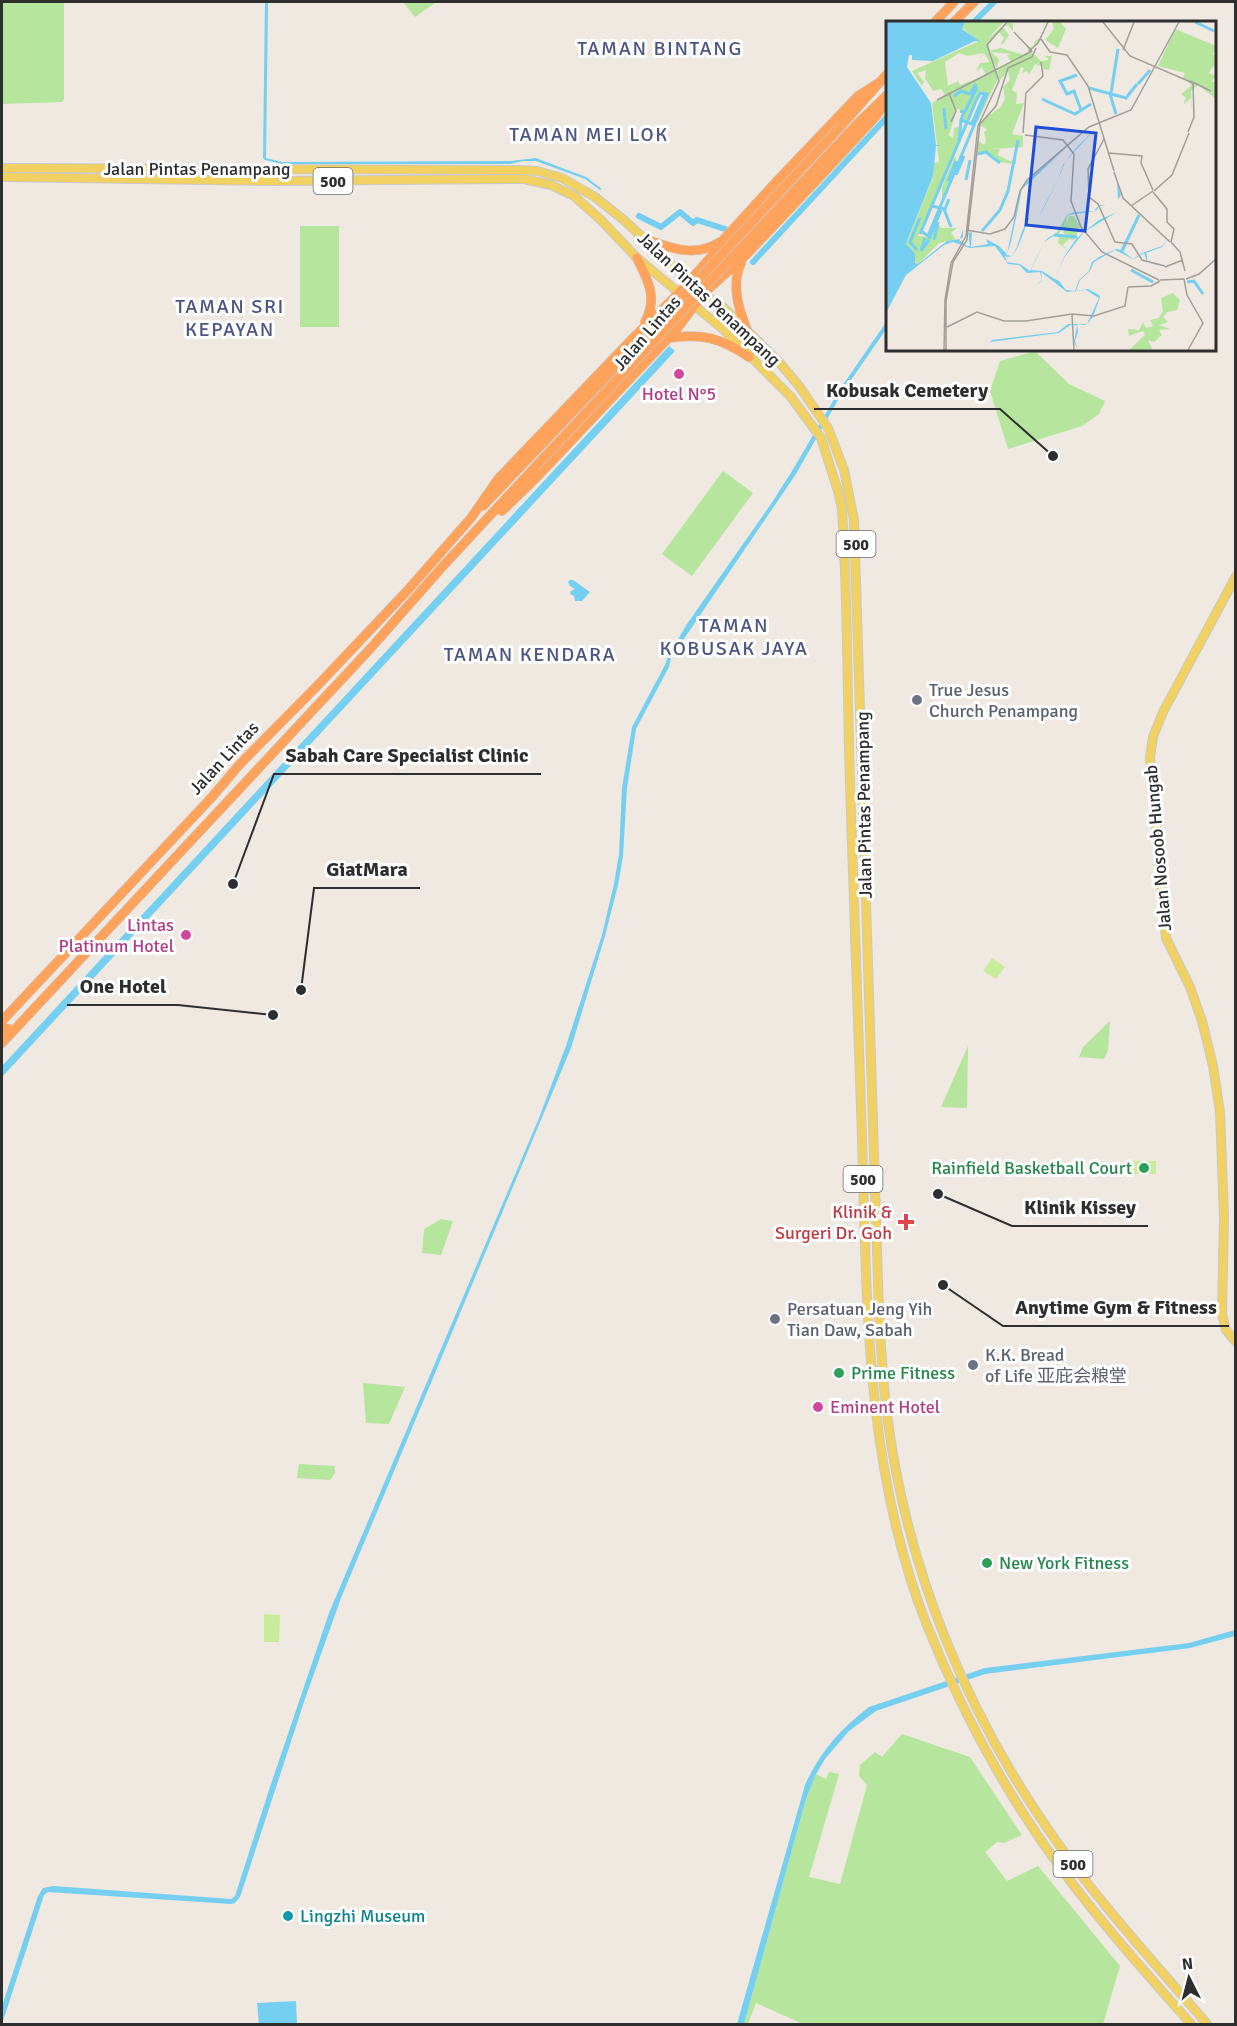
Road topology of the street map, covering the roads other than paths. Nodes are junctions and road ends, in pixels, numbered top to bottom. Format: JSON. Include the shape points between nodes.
{"nodes":[{"id":1,"x":954,"y":2,"type":"edge"},
{"id":2,"x":974,"y":2,"type":"edge"},
{"id":3,"x":935,"y":21,"type":"edge"},
{"id":4,"x":955,"y":21,"type":"edge"},
{"id":5,"x":886,"y":76,"type":"edge"},
{"id":6,"x":880,"y":82,"type":"junction"},
{"id":7,"x":886,"y":96,"type":"edge"},
{"id":8,"x":886,"y":102,"type":"edge"},
{"id":9,"x":2,"y":168,"type":"edge"},
{"id":10,"x":2,"y":177,"type":"edge"},
{"id":11,"x":645,"y":239,"type":"junction"},
{"id":12,"x":724,"y":239,"type":"junction"},
{"id":13,"x":747,"y":254,"type":"junction"},
{"id":14,"x":711,"y":257,"type":"junction"},
{"id":15,"x":637,"y":258,"type":"junction"},
{"id":16,"x":728,"y":272,"type":"junction"},
{"id":17,"x":695,"y":289,"type":"junction"},
{"id":18,"x":678,"y":294,"type":"junction"},
{"id":19,"x":693,"y":306,"type":"junction"},
{"id":20,"x":662,"y":308,"type":"junction"},
{"id":21,"x":734,"y":319,"type":"junction"},
{"id":22,"x":676,"y":330,"type":"junction"},
{"id":23,"x":724,"y":330,"type":"junction"},
{"id":24,"x":749,"y":335,"type":"junction"},
{"id":25,"x":634,"y":336,"type":"junction"},
{"id":26,"x":668,"y":338,"type":"junction"},
{"id":27,"x":750,"y":357,"type":"junction"},
{"id":28,"x":471,"y":518,"type":"junction"},
{"id":29,"x":1236,"y":576,"type":"edge"},
{"id":30,"x":428,"y":585,"type":"junction"},
{"id":31,"x":205,"y":824,"type":"junction"},
{"id":32,"x":176,"y":833,"type":"junction"},
{"id":33,"x":865,"y":888,"type":"junction"},
{"id":34,"x":856,"y":926,"type":"junction"},
{"id":35,"x":2,"y":1021,"type":"edge"},
{"id":36,"x":4,"y":1036,"type":"edge"},
{"id":37,"x":871,"y":1047,"type":"junction"},
{"id":38,"x":860,"y":1063,"type":"junction"},
{"id":39,"x":1236,"y":1342,"type":"edge"},
{"id":40,"x":1191,"y":2025,"type":"edge"},
{"id":41,"x":1207,"y":2025,"type":"edge"}],
"edges":[{"from":1,"to":3,"type":"highway"},
{"from":2,"to":4,"type":"highway"},
{"from":5,"to":6,"type":"highway","name":"Jalan Lintas"},
{"from":6,"to":12,"type":"highway","name":"Jalan Lintas","via":[[858,96]]},
{"from":6,"to":17,"type":"highway","name":"Jalan Lintas","bridge":true},
{"from":7,"to":17,"type":"highway","bridge":true,"via":[[728,262]]},
{"from":8,"to":13,"type":"highway","name":"Jalan Lintas"},
{"from":9,"to":11,"type":"main road","name":"Jalan Pintas Penampang","number":"500","via":[[528,170],[573,183],[626,220]]},
{"from":10,"to":15,"type":"main road","name":"Jalan Pintas Penampang","number":"500","via":[[524,179],[551,185],[574,196]]},
{"from":11,"to":12,"type":"highway","via":[[684,251],[710,248]]},
{"from":11,"to":17,"type":"main road","name":"Jalan Pintas Penampang","number":"500"},
{"from":12,"to":14,"type":"highway","name":"Jalan Lintas"},
{"from":13,"to":16,"type":"highway","name":"Jalan Lintas"},
{"from":13,"to":24,"type":"highway","via":[[737,273],[736,287]]},
{"from":14,"to":16,"type":"highway","via":[[709,278],[719,279]]},
{"from":14,"to":17,"type":"highway","name":"Jalan Lintas"},
{"from":15,"to":18,"type":"main road","name":"Jalan Pintas Penampang","number":"500"},
{"from":15,"to":25,"type":"highway","via":[[650,283],[652,299],[647,320]]},
{"from":16,"to":17,"type":"highway","name":"Jalan Lintas"},
{"from":17,"to":18,"type":"highway","name":"Jalan Lintas"},
{"from":17,"to":19,"type":"highway","name":"Jalan Lintas"},
{"from":17,"to":21,"type":"main road","name":"Jalan Pintas Penampang","number":"500","via":[[714,299]]},
{"from":17,"to":28,"type":"highway","name":"Jalan Lintas","bridge":true,"via":[[674,306]]},
{"from":17,"to":30,"type":"highway","name":"Jalan Lintas","bridge":true},
{"from":18,"to":19,"type":"main road","name":"Jalan Pintas Penampang","number":"500"},
{"from":18,"to":20,"type":"highway","name":"Jalan Lintas"},
{"from":19,"to":22,"type":"highway","name":"Jalan Lintas"},
{"from":19,"to":23,"type":"main road","name":"Jalan Pintas Penampang","number":"500"},
{"from":20,"to":22,"type":"highway","via":[[681,308],[683,315]]},
{"from":20,"to":25,"type":"highway","name":"Jalan Lintas"},
{"from":21,"to":23,"type":"main road"},
{"from":21,"to":24,"type":"main road","name":"Jalan Pintas Penampang","number":"500"},
{"from":22,"to":26,"type":"highway","name":"Jalan Lintas"},
{"from":23,"to":27,"type":"main road","name":"Jalan Pintas Penampang","number":"500"},
{"from":24,"to":33,"type":"main road","name":"Jalan Pintas Penampang","number":"500","via":[[790,375],[820,415],[844,470],[854,520],[858,589]]},
{"from":25,"to":28,"type":"highway","name":"Jalan Lintas","via":[[498,479]]},
{"from":26,"to":27,"type":"highway","via":[[711,338]]},
{"from":26,"to":30,"type":"highway","name":"Jalan Lintas"},
{"from":27,"to":34,"type":"main road","name":"Jalan Pintas Penampang","number":"500","via":[[791,397],[821,438],[838,491]]},
{"from":28,"to":32,"type":"highway","name":"Jalan Lintas","via":[[407,591]]},
{"from":29,"to":39,"type":"main road","name":"Jalan Nosoob Hungab","via":[[1163,712],[1150,757],[1165,931],[1202,1021],[1221,1112],[1222,1314],[1226,1330]]},
{"from":30,"to":31,"type":"highway","name":"Jalan Lintas"},
{"from":31,"to":32,"type":"highway","via":[[185,838]]},
{"from":31,"to":36,"type":"highway","name":"Jalan Lintas"},
{"from":32,"to":35,"type":"highway","name":"Jalan Lintas"},
{"from":33,"to":34,"type":"main road","via":[[861,896],[861,921]]},
{"from":33,"to":37,"type":"main road","name":"Jalan Pintas Penampang","number":"500"},
{"from":34,"to":38,"type":"main road","name":"Jalan Pintas Penampang","number":"500"},
{"from":37,"to":38,"type":"main road","via":[[864,1051]]},
{"from":37,"to":41,"type":"main road","name":"Jalan Pintas Penampang","number":"500","via":[[879,1314],[888,1422],[900,1492],[921,1570],[959,1673],[1001,1754],[1052,1836]]},
{"from":38,"to":40,"type":"main road","name":"Jalan Pintas Penampang","number":"500","via":[[866,1301],[875,1420],[890,1500],[918,1603],[984,1749],[1040,1839],[1094,1911]]}]}
